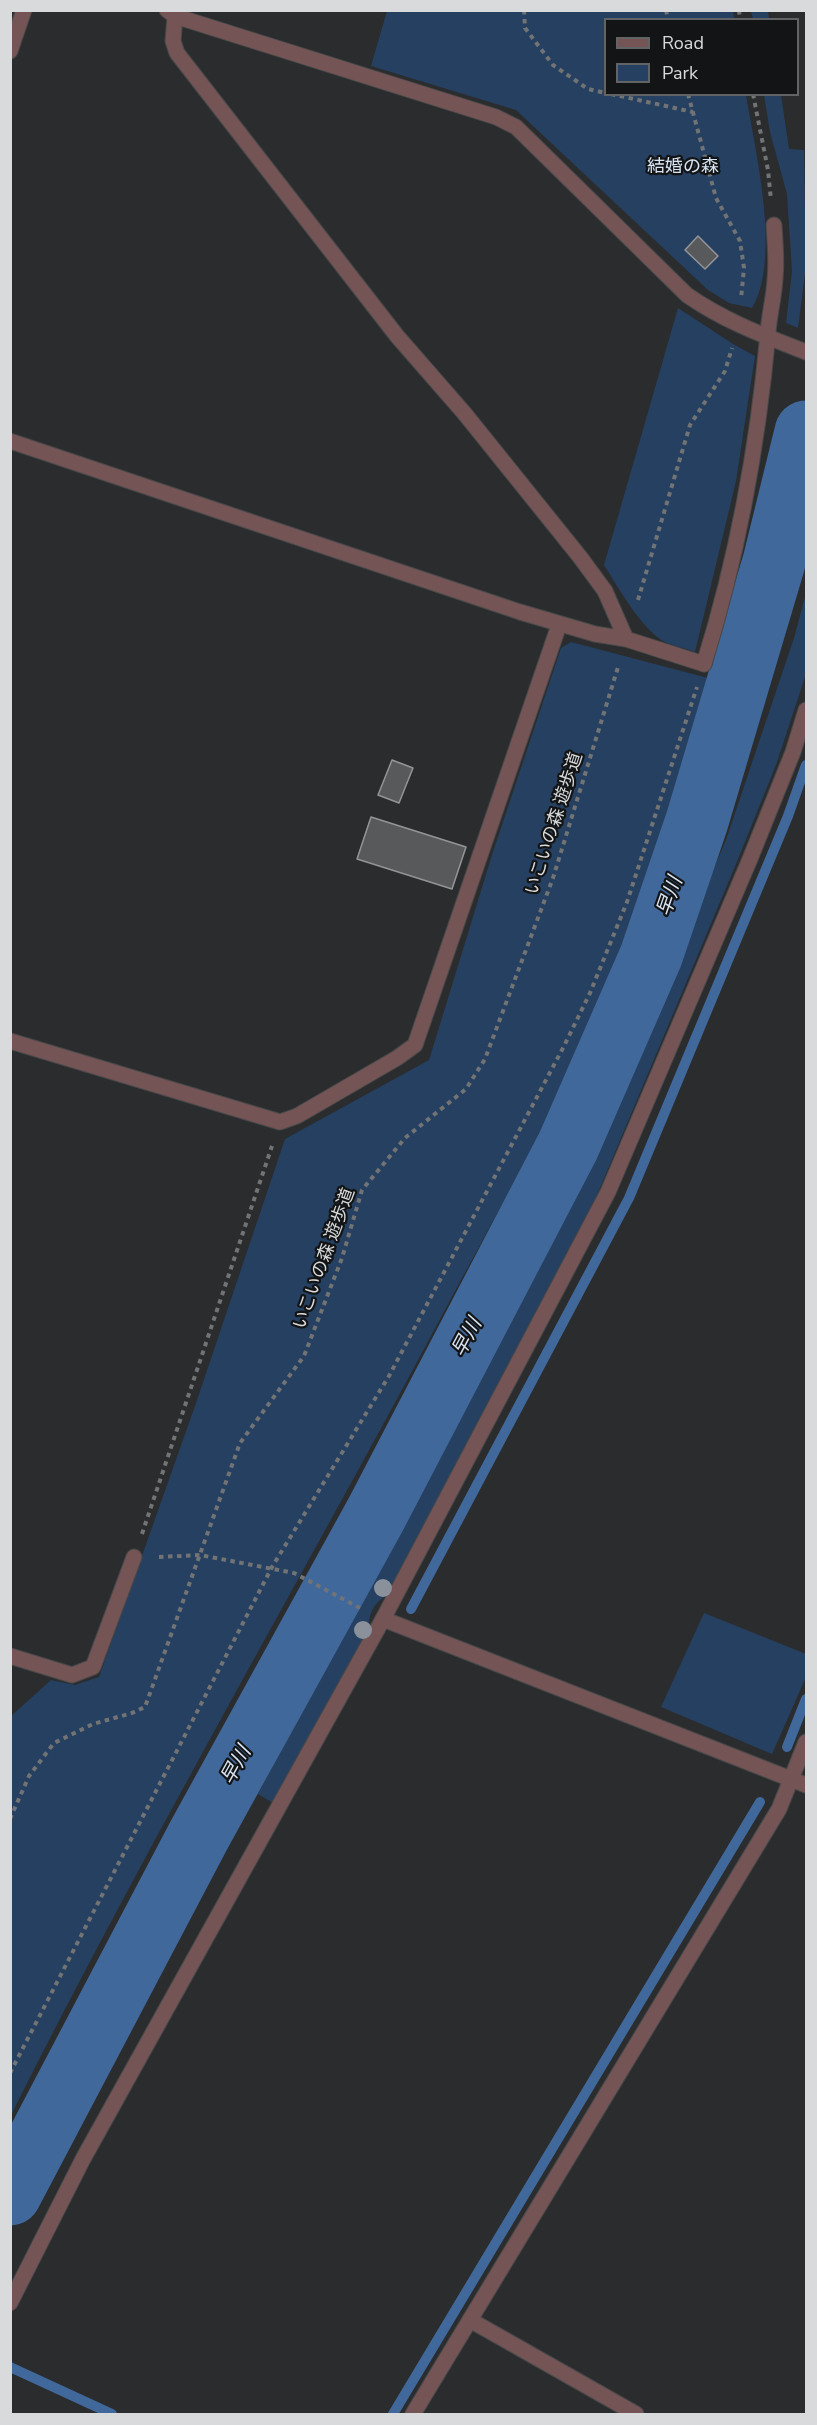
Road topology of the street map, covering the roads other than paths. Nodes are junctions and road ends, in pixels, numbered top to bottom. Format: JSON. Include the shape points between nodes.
{"nodes":[{"id":1,"x":24,"y":10,"type":"edge"},
{"id":2,"x":171,"y":13,"type":"edge"},
{"id":3,"x":10,"y":51,"type":"edge"},
{"id":4,"x":774,"y":225,"type":"road end"},
{"id":5,"x":774,"y":340,"type":"junction"},
{"id":6,"x":807,"y":352,"type":"edge"},
{"id":7,"x":10,"y":441,"type":"edge"},
{"id":8,"x":559,"y":625,"type":"junction"},
{"id":9,"x":626,"y":639,"type":"junction"},
{"id":10,"x":807,"y":710,"type":"edge"},
{"id":11,"x":10,"y":1041,"type":"edge"},
{"id":12,"x":134,"y":1557,"type":"road end"},
{"id":13,"x":383,"y":1619,"type":"junction"},
{"id":14,"x":10,"y":1656,"type":"edge"},
{"id":15,"x":807,"y":1742,"type":"edge"},
{"id":16,"x":792,"y":1779,"type":"junction"},
{"id":17,"x":807,"y":1785,"type":"edge"},
{"id":18,"x":10,"y":2303,"type":"edge"},
{"id":19,"x":470,"y":2320,"type":"junction"},
{"id":20,"x":634,"y":2414,"type":"edge"},
{"id":21,"x":413,"y":2415,"type":"edge"}],
"edges":[{"from":1,"to":3,"type":"street"},
{"from":2,"to":5,"type":"street","via":[[496,117],[516,127],[687,295],[714,313]]},
{"from":2,"to":9,"type":"street","via":[[177,53],[397,336],[580,557],[605,591]]},
{"from":4,"to":5,"type":"street"},
{"from":5,"to":6,"type":"street"},
{"from":5,"to":9,"type":"street","via":[[766,366],[747,485],[704,664]]},
{"from":7,"to":8,"type":"street"},
{"from":8,"to":9,"type":"street"},
{"from":8,"to":11,"type":"street","via":[[415,1045],[297,1116],[280,1122]]},
{"from":10,"to":13,"type":"street","via":[[750,859],[608,1192]]},
{"from":12,"to":14,"type":"street","via":[[93,1667],[72,1675]]},
{"from":13,"to":16,"type":"street"},
{"from":13,"to":18,"type":"street","via":[[83,2158]]},
{"from":15,"to":16,"type":"street"},
{"from":16,"to":17,"type":"street"},
{"from":16,"to":19,"type":"street","via":[[778,1809]]},
{"from":19,"to":20,"type":"street"},
{"from":19,"to":21,"type":"street"}]}
